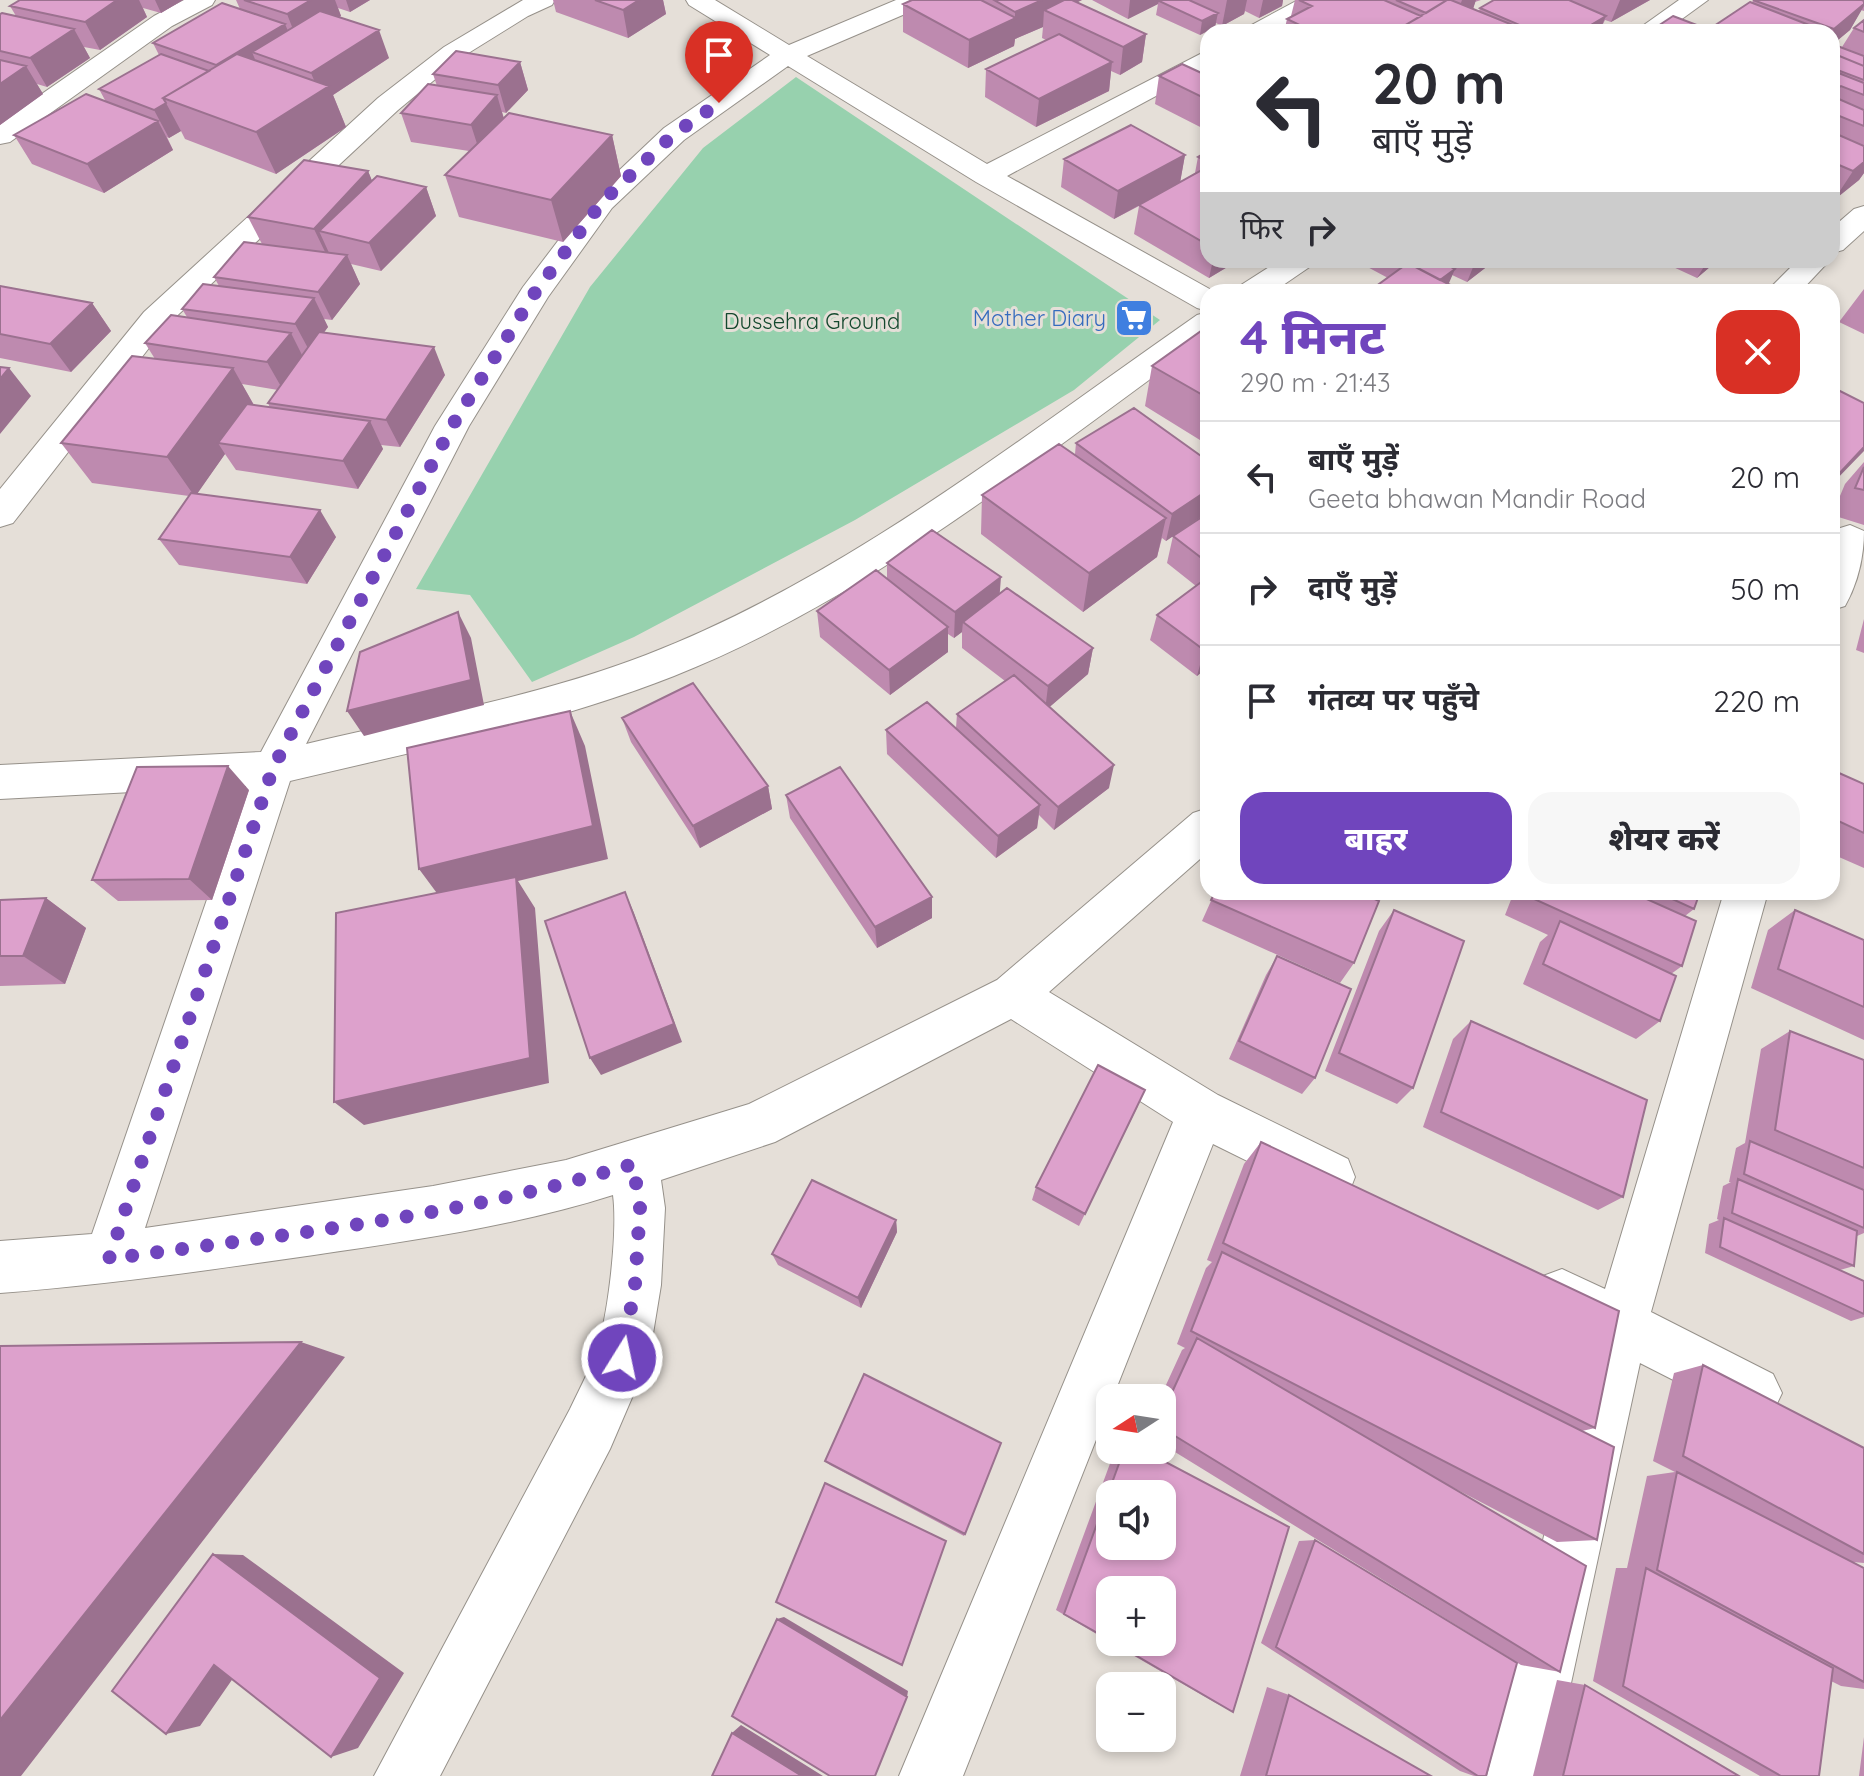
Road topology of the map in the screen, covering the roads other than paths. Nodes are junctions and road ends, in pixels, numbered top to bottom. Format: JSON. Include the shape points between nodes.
{"nodes":[{"id":1,"x":203,"y":0,"type":"edge"},
{"id":2,"x":543,"y":0,"type":"edge"},
{"id":3,"x":698,"y":0,"type":"edge"},
{"id":4,"x":917,"y":0,"type":"edge"},
{"id":5,"x":1317,"y":0,"type":"edge"},
{"id":6,"x":1696,"y":0,"type":"edge"},
{"id":7,"x":1272,"y":24,"type":"edge"},
{"id":8,"x":1659,"y":24,"type":"edge"},
{"id":9,"x":789,"y":54,"type":"junction"},
{"id":10,"x":1200,"y":62,"type":"edge"},
{"id":11,"x":0,"y":136,"type":"edge"},
{"id":12,"x":986,"y":176,"type":"junction"},
{"id":13,"x":1864,"y":215,"type":"edge"},
{"id":14,"x":1840,"y":237,"type":"edge"},
{"id":15,"x":1288,"y":268,"type":"edge"},
{"id":16,"x":1807,"y":268,"type":"edge"},
{"id":17,"x":1264,"y":284,"type":"edge"},
{"id":18,"x":1790,"y":284,"type":"edge"},
{"id":19,"x":1200,"y":296,"type":"edge"},
{"id":20,"x":1200,"y":328,"type":"edge"},
{"id":21,"x":0,"y":514,"type":"edge"},
{"id":22,"x":1849,"y":537,"type":"edge"},
{"id":23,"x":1840,"y":568,"type":"edge"},
{"id":24,"x":273,"y":768,"type":"junction"},
{"id":25,"x":0,"y":782,"type":"edge"},
{"id":26,"x":1200,"y":833,"type":"edge"},
{"id":27,"x":1744,"y":900,"type":"edge"},
{"id":28,"x":1013,"y":995,"type":"junction"},
{"id":29,"x":1201,"y":1112,"type":"junction"},
{"id":30,"x":633,"y":1164,"type":"junction"},
{"id":31,"x":1369,"y":1197,"type":"edge"},
{"id":32,"x":109,"y":1259,"type":"junction"},
{"id":33,"x":0,"y":1267,"type":"edge"},
{"id":34,"x":1523,"y":1275,"type":"edge"},
{"id":35,"x":1621,"y":1325,"type":"junction"},
{"id":36,"x":1797,"y":1415,"type":"edge"},
{"id":37,"x":406,"y":1776,"type":"edge"},
{"id":38,"x":931,"y":1776,"type":"edge"},
{"id":39,"x":1519,"y":1776,"type":"edge"}],
"edges":[{"from":1,"to":11,"type":"street","via":[[163,21]]},
{"from":2,"to":21,"type":"street","via":[[453,52],[388,104],[155,319]]},
{"from":3,"to":9,"type":"street"},
{"from":4,"to":9,"type":"street"},
{"from":5,"to":7,"type":"street"},
{"from":6,"to":8,"type":"street"},
{"from":9,"to":12,"type":"street"},
{"from":9,"to":24,"type":"street","via":[[674,134],[602,202],[534,294],[452,426]]},
{"from":10,"to":12,"type":"street"},
{"from":12,"to":19,"type":"street"},
{"from":13,"to":14,"type":"street"},
{"from":15,"to":17,"type":"street"},
{"from":16,"to":18,"type":"street"},
{"from":20,"to":24,"type":"street","via":[[903,537],[770,615],[661,665],[552,703]]},
{"from":22,"to":23,"type":"street"},
{"from":24,"to":25,"type":"street"},
{"from":24,"to":32,"type":"street"},
{"from":26,"to":28,"type":"street"},
{"from":27,"to":35,"type":"street"},
{"from":28,"to":29,"type":"street"},
{"from":28,"to":30,"type":"street","via":[[758,1125]]},
{"from":29,"to":31,"type":"street"},
{"from":29,"to":38,"type":"street"},
{"from":30,"to":32,"type":"street","via":[[566,1185],[433,1212]]},
{"from":30,"to":37,"type":"street","via":[[640,1208],[635,1285],[622,1358],[590,1429]]},
{"from":32,"to":33,"type":"street"},
{"from":34,"to":35,"type":"street"},
{"from":35,"to":36,"type":"street"},
{"from":35,"to":39,"type":"street"}]}
